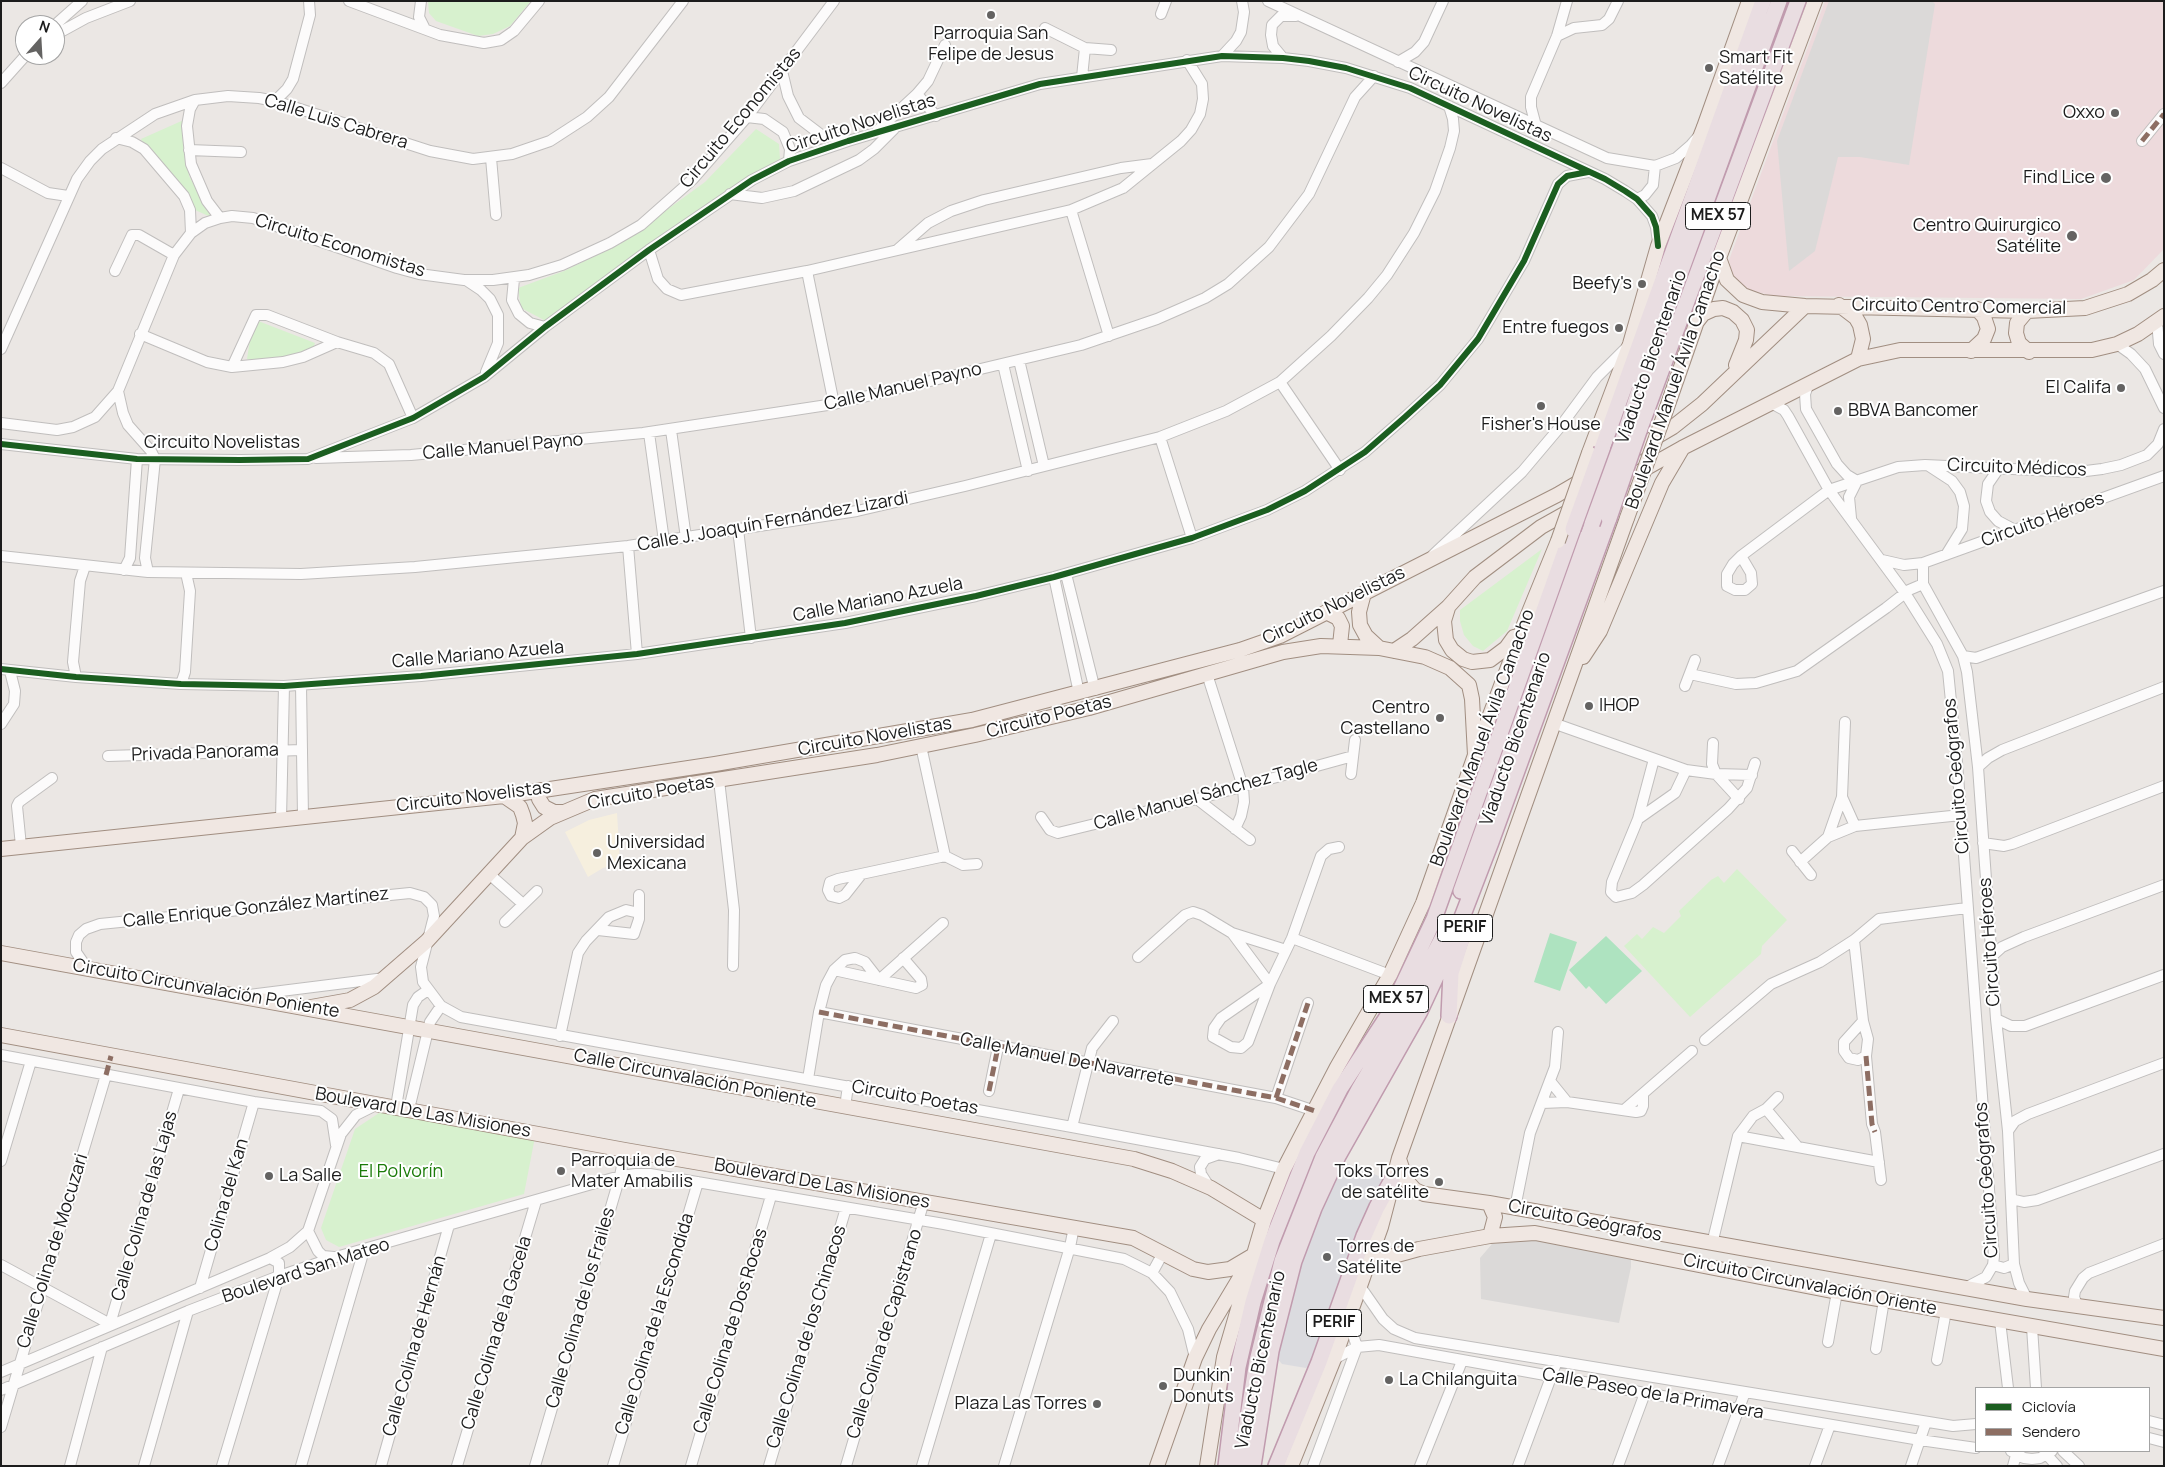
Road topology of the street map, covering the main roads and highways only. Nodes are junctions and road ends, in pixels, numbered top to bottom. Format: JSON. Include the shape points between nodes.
{"nodes":[{"id":1,"x":1749,"y":1,"type":"edge"},
{"id":2,"x":1763,"y":1,"type":"edge"},
{"id":3,"x":1779,"y":1,"type":"edge"},
{"id":4,"x":1798,"y":1,"type":"edge"},
{"id":5,"x":1815,"y":1,"type":"edge"},
{"id":6,"x":1718,"y":258,"type":"junction"},
{"id":7,"x":2164,"y":270,"type":"edge"},
{"id":8,"x":1839,"y":305,"type":"junction"},
{"id":9,"x":1805,"y":306,"type":"junction"},
{"id":10,"x":1977,"y":309,"type":"junction"},
{"id":11,"x":2027,"y":311,"type":"junction"},
{"id":12,"x":2160,"y":318,"type":"edge"},
{"id":13,"x":1694,"y":325,"type":"junction"},
{"id":14,"x":1971,"y":351,"type":"junction"},
{"id":15,"x":2029,"y":352,"type":"junction"},
{"id":16,"x":1858,"y":358,"type":"junction"},
{"id":17,"x":1733,"y":372,"type":"junction"},
{"id":18,"x":1682,"y":448,"type":"junction"},
{"id":19,"x":1596,"y":451,"type":"junction"},
{"id":20,"x":1364,"y":593,"type":"junction"},
{"id":21,"x":1448,"y":607,"type":"junction"},
{"id":22,"x":1326,"y":612,"type":"junction"},
{"id":23,"x":1524,"y":622,"type":"junction"},
{"id":24,"x":1340,"y":645,"type":"junction"},
{"id":25,"x":1379,"y":648,"type":"junction"},
{"id":26,"x":1394,"y":650,"type":"junction"},
{"id":27,"x":1570,"y":679,"type":"junction"},
{"id":28,"x":1475,"y":755,"type":"junction"},
{"id":29,"x":538,"y":790,"type":"junction"},
{"id":30,"x":504,"y":796,"type":"junction"},
{"id":31,"x":564,"y":812,"type":"junction"},
{"id":32,"x":522,"y":838,"type":"junction"},
{"id":33,"x":1492,"y":842,"type":"junction"},
{"id":34,"x":1,"y":849,"type":"edge"},
{"id":35,"x":1,"y":953,"type":"edge"},
{"id":36,"x":311,"y":1007,"type":"junction"},
{"id":37,"x":1449,"y":1016,"type":"junction"},
{"id":38,"x":410,"y":1027,"type":"joint"},
{"id":39,"x":1,"y":1035,"type":"edge"},
{"id":40,"x":1399,"y":1158,"type":"junction"},
{"id":41,"x":1392,"y":1180,"type":"junction"},
{"id":42,"x":1489,"y":1203,"type":"junction"},
{"id":43,"x":1536,"y":1212,"type":"junction"},
{"id":44,"x":1264,"y":1220,"type":"junction"},
{"id":45,"x":1535,"y":1233,"type":"junction"},
{"id":46,"x":1490,"y":1236,"type":"junction"},
{"id":47,"x":1252,"y":1256,"type":"junction"},
{"id":48,"x":1368,"y":1262,"type":"junction"},
{"id":49,"x":2164,"y":1318,"type":"edge"},
{"id":50,"x":2164,"y":1349,"type":"edge"},
{"id":51,"x":1157,"y":1466,"type":"edge"},
{"id":52,"x":1207,"y":1466,"type":"edge"},
{"id":53,"x":1226,"y":1466,"type":"edge"},
{"id":54,"x":1240,"y":1466,"type":"edge"},
{"id":55,"x":1253,"y":1466,"type":"edge"},
{"id":56,"x":1276,"y":1466,"type":"edge"},
{"id":57,"x":1291,"y":1466,"type":"edge"}],
"edges":[{"from":1,"to":19,"type":"main road","name":"Boulevard Manuel Ávila Camacho","via":[[1658,246]]},
{"from":2,"to":19,"type":"highway","name":"Boulevard Manuel Ávila Camacho","number":"MEX 57"},
{"from":3,"to":54,"type":"highway","name":"Viaducto Bicentenario","bridge":true,"via":[[1446,932],[1323,1157],[1282,1261],[1257,1361]]},
{"from":4,"to":33,"type":"highway","name":"Boulevard Manuel Ávila Camacho","number":"MEX 57","bridge":true},
{"from":5,"to":6,"type":"main road","name":"Boulevard Manuel Ávila Camacho"},
{"from":6,"to":9,"type":"main road","name":"Circuito Centro Comercial","via":[[1727,280],[1743,295],[1771,303]]},
{"from":6,"to":13,"type":"main road","name":"Boulevard Manuel Ávila Camacho"},
{"from":7,"to":11,"type":"main road","name":"Circuito Centro Comercial","via":[[2141,287],[2108,302],[2085,308]]},
{"from":8,"to":9,"type":"main road","name":"Circuito Centro Comercial"},
{"from":8,"to":10,"type":"main road","name":"Circuito Centro Comercial"},
{"from":8,"to":16,"type":"main road","via":[[1860,325],[1863,338]]},
{"from":9,"to":17,"type":"main road"},
{"from":10,"to":11,"type":"main road","name":"Circuito Centro Comercial"},
{"from":10,"to":14,"type":"main road","via":[[1988,329],[1984,340]]},
{"from":11,"to":15,"type":"main road","via":[[2017,323],[2016,333],[2021,347]]},
{"from":12,"to":15,"type":"main road","via":[[2117,344],[2092,350]]},
{"from":13,"to":17,"type":"main road","via":[[1703,314],[1723,308],[1742,320],[1747,330],[1746,340]]},
{"from":13,"to":27,"type":"main road","name":"Boulevard Manuel Ávila Camacho","bridge":true},
{"from":14,"to":15,"type":"main road"},
{"from":14,"to":16,"type":"main road","via":[[1900,350]]},
{"from":16,"to":18,"type":"main road"},
{"from":17,"to":20,"type":"main road","name":"Circuito Novelistas","via":[[1702,404],[1673,427],[1557,495]]},
{"from":18,"to":21,"type":"main road","via":[[1541,527],[1475,577]]},
{"from":18,"to":27,"type":"main road","via":[[1662,483],[1600,631]]},
{"from":19,"to":23,"type":"main road","name":"Boulevard Manuel Ávila Camacho","bridge":true},
{"from":19,"to":53,"type":"highway","name":"Boulevard Manuel Ávila Camacho","number":"MEX 57","bridge":true,"via":[[1573,529],[1434,918],[1389,1014],[1340,1089],[1307,1153],[1272,1241],[1238,1367]]},
{"from":20,"to":22,"type":"main road","name":"Circuito Novelistas"},
{"from":20,"to":25,"type":"main road","via":[[1359,612],[1360,625],[1369,641]]},
{"from":21,"to":23,"type":"main road","via":[[1444,621],[1446,640],[1457,655],[1472,662],[1490,660],[1499,655]]},
{"from":21,"to":26,"type":"main road","via":[[1412,639]]},
{"from":22,"to":24,"type":"main road","via":[[1338,618],[1342,626]]},
{"from":22,"to":29,"type":"main road","name":"Circuito Novelistas","via":[[1280,636],[1240,650],[972,720],[715,764]]},
{"from":23,"to":28,"type":"main road","name":"Boulevard Manuel Ávila Camacho"},
{"from":24,"to":25,"type":"main road","name":"Circuito Poetas"},
{"from":24,"to":31,"type":"main road","name":"Circuito Poetas","via":[[1283,652],[1089,708],[921,746],[595,799]]},
{"from":25,"to":26,"type":"main road","name":"Circuito Poetas"},
{"from":26,"to":28,"type":"main road","name":"Circuito Poetas","via":[[1437,661],[1469,685]]},
{"from":27,"to":37,"type":"main road","name":"Boulevard Manuel Ávila Camacho"},
{"from":28,"to":44,"type":"main road","name":"Boulevard Manuel Ávila Camacho","via":[[1423,903],[1390,975],[1284,1169]]},
{"from":29,"to":30,"type":"main road","name":"Circuito Novelistas"},
{"from":29,"to":31,"type":"main road","via":[[544,807]]},
{"from":30,"to":32,"type":"main road","via":[[520,807],[525,823]]},
{"from":30,"to":34,"type":"main road","name":"Circuito Novelistas"},
{"from":31,"to":32,"type":"main road","name":"Circuito Poetas"},
{"from":32,"to":36,"type":"main road","name":"Circuito Poetas","via":[[427,941],[374,988],[350,1000]]},
{"from":33,"to":37,"type":"highway","number":"PERIF","via":[[1451,973]]},
{"from":33,"to":55,"type":"highway","name":"Boulevard Manuel Ávila Camacho","number":"MEX 57","via":[[1454,938],[1420,1011],[1338,1156],[1314,1208],[1294,1261],[1271,1351]]},
{"from":35,"to":36,"type":"main road","name":"Circuito Circunvalación Poniente"},
{"from":36,"to":38,"type":"main road","name":"Circuito Circunvalación Poniente"},
{"from":37,"to":40,"type":"main road","name":"Boulevard Manuel Ávila Camacho"},
{"from":38,"to":44,"type":"main road","name":"Calle Circunvalación Poniente","via":[[1134,1159],[1211,1188]]},
{"from":39,"to":47,"type":"main road","name":"Boulevard De Las Misiones","via":[[625,1150],[1133,1238],[1193,1269],[1208,1272],[1230,1269]]},
{"from":40,"to":41,"type":"main road","name":"Boulevard Manuel Ávila Camacho"},
{"from":40,"to":42,"type":"main road","name":"Circuito Geógrafos","via":[[1406,1180],[1415,1190]]},
{"from":41,"to":48,"type":"main road","name":"Boulevard Manuel Ávila Camacho","via":[[1383,1222]]},
{"from":41,"to":56,"type":"highway","number":"PERIF","via":[[1364,1236],[1319,1362]]},
{"from":42,"to":43,"type":"main road","name":"Circuito Geógrafos"},
{"from":42,"to":46,"type":"main road","via":[[1495,1217]]},
{"from":43,"to":45,"type":"main road","via":[[1532,1222]]},
{"from":43,"to":49,"type":"main road","name":"Circuito Geógrafos","via":[[2027,1299]]},
{"from":44,"to":47,"type":"main road","name":"Boulevard Manuel Ávila Camacho"},
{"from":45,"to":46,"type":"main road","name":"Circuito Circunvalación Oriente"},
{"from":45,"to":50,"type":"main road","name":"Circuito Circunvalación Oriente","via":[[1837,1292]]},
{"from":46,"to":48,"type":"main road","name":"Circuito Circunvalación Oriente"},
{"from":47,"to":51,"type":"main road","via":[[1195,1358]]},
{"from":47,"to":52,"type":"main road","name":"Boulevard Manuel Ávila Camacho","via":[[1224,1357]]},
{"from":48,"to":57,"type":"main road","name":"Boulevard Manuel Ávila Camacho"}]}
